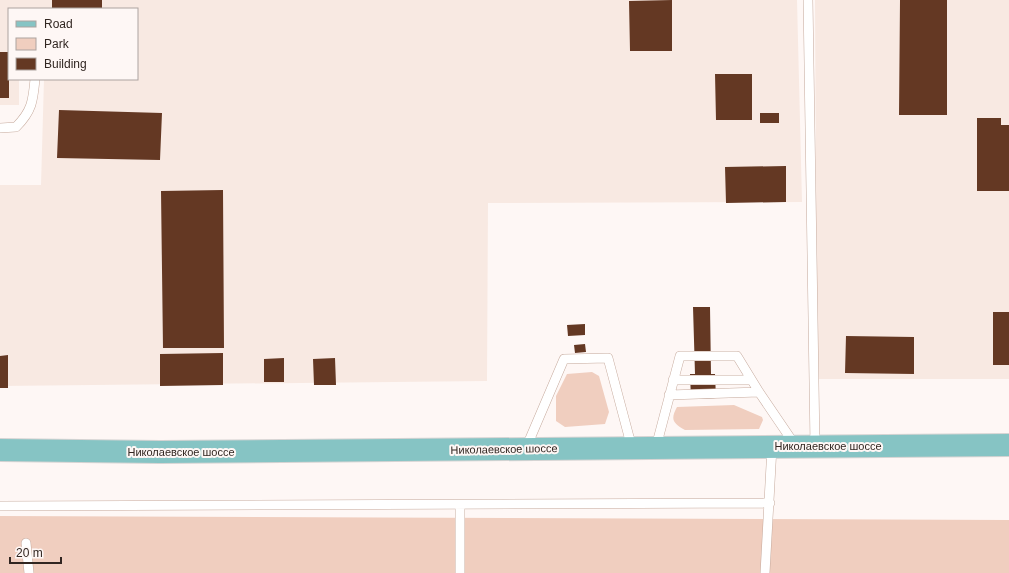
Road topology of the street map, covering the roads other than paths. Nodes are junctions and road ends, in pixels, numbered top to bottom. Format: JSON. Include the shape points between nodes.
{"nodes":[{"id":1,"x":808,"y":0,"type":"edge"},
{"id":2,"x":35,"y":80,"type":"edge"},
{"id":3,"x":0,"y":128,"type":"edge"},
{"id":4,"x":673,"y":380,"type":"junction"},
{"id":5,"x":751,"y":380,"type":"junction"},
{"id":6,"x":759,"y":392,"type":"junction"},
{"id":7,"x":669,"y":395,"type":"junction"},
{"id":8,"x":1009,"y":445,"type":"edge"},
{"id":9,"x":772,"y":446,"type":"junction"},
{"id":10,"x":805,"y":446,"type":"junction"},
{"id":11,"x":632,"y":448,"type":"junction"},
{"id":12,"x":656,"y":448,"type":"junction"},
{"id":13,"x":526,"y":449,"type":"junction"},
{"id":14,"x":0,"y":450,"type":"edge"},
{"id":15,"x":770,"y":503,"type":"junction"},
{"id":16,"x":460,"y":505,"type":"junction"},
{"id":17,"x":0,"y":506,"type":"edge"},
{"id":18,"x":26,"y":543,"type":"dead end"},
{"id":19,"x":29,"y":573,"type":"edge"},
{"id":20,"x":460,"y":573,"type":"edge"},
{"id":21,"x":765,"y":573,"type":"edge"}],
"edges":[{"from":1,"to":10,"type":"lane"},
{"from":2,"to":3,"type":"lane","via":[[33,100],[26,117],[16,127]]},
{"from":4,"to":5,"type":"lane"},
{"from":4,"to":5,"type":"lane","via":[[680,356],[737,356]]},
{"from":4,"to":7,"type":"lane"},
{"from":5,"to":6,"type":"lane"},
{"from":6,"to":7,"type":"lane"},
{"from":6,"to":10,"type":"lane"},
{"from":7,"to":12,"type":"lane"},
{"from":8,"to":10,"type":"main road","name":"Николаевское шоссе"},
{"from":9,"to":10,"type":"main road","name":"Николаевское шоссе"},
{"from":9,"to":12,"type":"main road","name":"Николаевское шоссе"},
{"from":9,"to":15,"type":"lane"},
{"from":11,"to":12,"type":"main road","name":"Николаевское шоссе"},
{"from":11,"to":13,"type":"main road","name":"Николаевское шоссе"},
{"from":11,"to":13,"type":"lane","via":[[608,358],[564,359]]},
{"from":13,"to":14,"type":"main road","name":"Николаевское шоссе","via":[[168,452]]},
{"from":15,"to":16,"type":"lane"},
{"from":15,"to":21,"type":"lane"},
{"from":16,"to":17,"type":"lane"},
{"from":16,"to":20,"type":"lane"},
{"from":18,"to":19,"type":"lane"}]}
